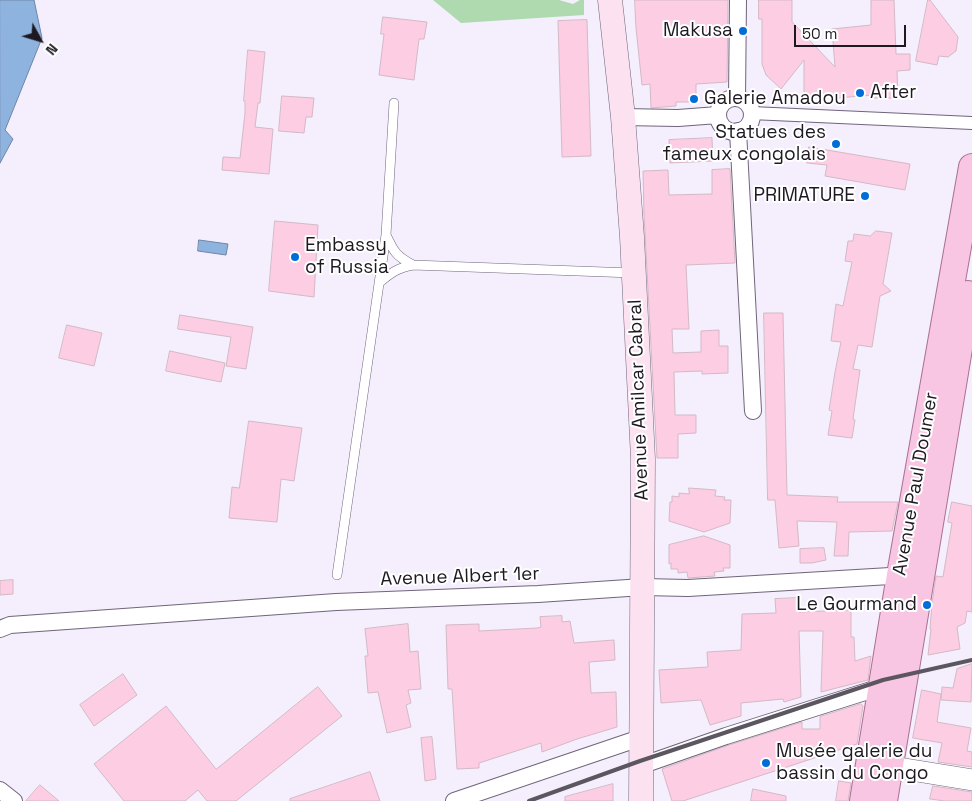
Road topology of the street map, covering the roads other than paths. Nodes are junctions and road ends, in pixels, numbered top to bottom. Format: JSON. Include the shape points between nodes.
{"nodes":[{"id":1,"x":610,"y":0,"type":"edge"},
{"id":2,"x":738,"y":0,"type":"edge"},
{"id":3,"x":737,"y":98,"type":"junction"},
{"id":4,"x":394,"y":103,"type":"dead end"},
{"id":5,"x":751,"y":113,"type":"junction"},
{"id":6,"x":718,"y":115,"type":"junction"},
{"id":7,"x":622,"y":117,"type":"junction"},
{"id":8,"x":972,"y":123,"type":"edge"},
{"id":9,"x":738,"y":131,"type":"junction"},
{"id":10,"x":972,"y":167,"type":"edge"},
{"id":11,"x":969,"y":201,"type":"edge"},
{"id":12,"x":386,"y":235,"type":"junction"},
{"id":13,"x":413,"y":265,"type":"junction"},
{"id":14,"x":972,"y":268,"type":"edge"},
{"id":15,"x":634,"y":274,"type":"junction"},
{"id":16,"x":380,"y":282,"type":"junction"},
{"id":17,"x":956,"y":305,"type":"junction"},
{"id":18,"x":754,"y":411,"type":"dead end"},
{"id":19,"x":337,"y":575,"type":"dead end"},
{"id":20,"x":911,"y":575,"type":"junction"},
{"id":21,"x":643,"y":587,"type":"junction"},
{"id":22,"x":0,"y":630,"type":"edge"},
{"id":23,"x":893,"y":684,"type":"junction"},
{"id":24,"x":640,"y":738,"type":"junction"},
{"id":25,"x":879,"y":765,"type":"junction"},
{"id":26,"x":640,"y":766,"type":"junction"},
{"id":27,"x":972,"y":780,"type":"edge"},
{"id":28,"x":0,"y":790,"type":"edge"},
{"id":29,"x":14,"y":801,"type":"edge"},
{"id":30,"x":454,"y":801,"type":"edge"},
{"id":31,"x":640,"y":801,"type":"edge"},
{"id":32,"x":863,"y":801,"type":"edge"},
{"id":33,"x":884,"y":801,"type":"edge"}],
"edges":[{"from":1,"to":7,"type":"main road","name":"Avenue Amilcar Cabral"},
{"from":2,"to":3,"type":"street"},
{"from":3,"to":5,"type":"street","via":[[748,104]]},
{"from":3,"to":6,"type":"street","via":[[724,101]]},
{"from":4,"to":12,"type":"lane"},
{"from":5,"to":8,"type":"street"},
{"from":5,"to":9,"type":"street","via":[[749,124]]},
{"from":6,"to":7,"type":"street"},
{"from":6,"to":9,"type":"street","via":[[726,130]]},
{"from":7,"to":15,"type":"main road","name":"Avenue Amilcar Cabral"},
{"from":9,"to":18,"type":"street"},
{"from":10,"to":11,"type":"main road","name":"Avenue Paul Doumer"},
{"from":11,"to":17,"type":"main road","name":"Avenue Paul Doumer"},
{"from":12,"to":13,"type":"lane","via":[[393,250]]},
{"from":12,"to":16,"type":"lane"},
{"from":13,"to":15,"type":"lane"},
{"from":13,"to":16,"type":"lane","via":[[400,268]]},
{"from":14,"to":17,"type":"main road","name":"Avenue Paul Doumer"},
{"from":15,"to":21,"type":"main road","name":"Avenue Amilcar Cabral","via":[[643,459]]},
{"from":16,"to":19,"type":"lane"},
{"from":17,"to":20,"type":"main road","name":"Avenue Paul Doumer"},
{"from":20,"to":21,"type":"street","name":"Avenue Albert 1er","via":[[688,588]]},
{"from":20,"to":23,"type":"main road","name":"Avenue Paul Doumer"},
{"from":21,"to":22,"type":"street","name":"Avenue Albert 1er","via":[[336,602],[10,625]]},
{"from":21,"to":24,"type":"main road","name":"Avenue Amilcar Cabral"},
{"from":23,"to":25,"type":"main road","name":"Avenue Paul Doumer"},
{"from":23,"to":26,"type":"street"},
{"from":24,"to":26,"type":"main road","name":"Avenue Amilcar Cabral"},
{"from":24,"to":30,"type":"street"},
{"from":25,"to":27,"type":"street"},
{"from":25,"to":32,"type":"main road","name":"Avenue Paul Doumer"},
{"from":25,"to":33,"type":"main road","name":"Avenue Paul Doumer"},
{"from":26,"to":31,"type":"main road","name":"Avenue Amilcar Cabral"},
{"from":28,"to":29,"type":"street"}]}
